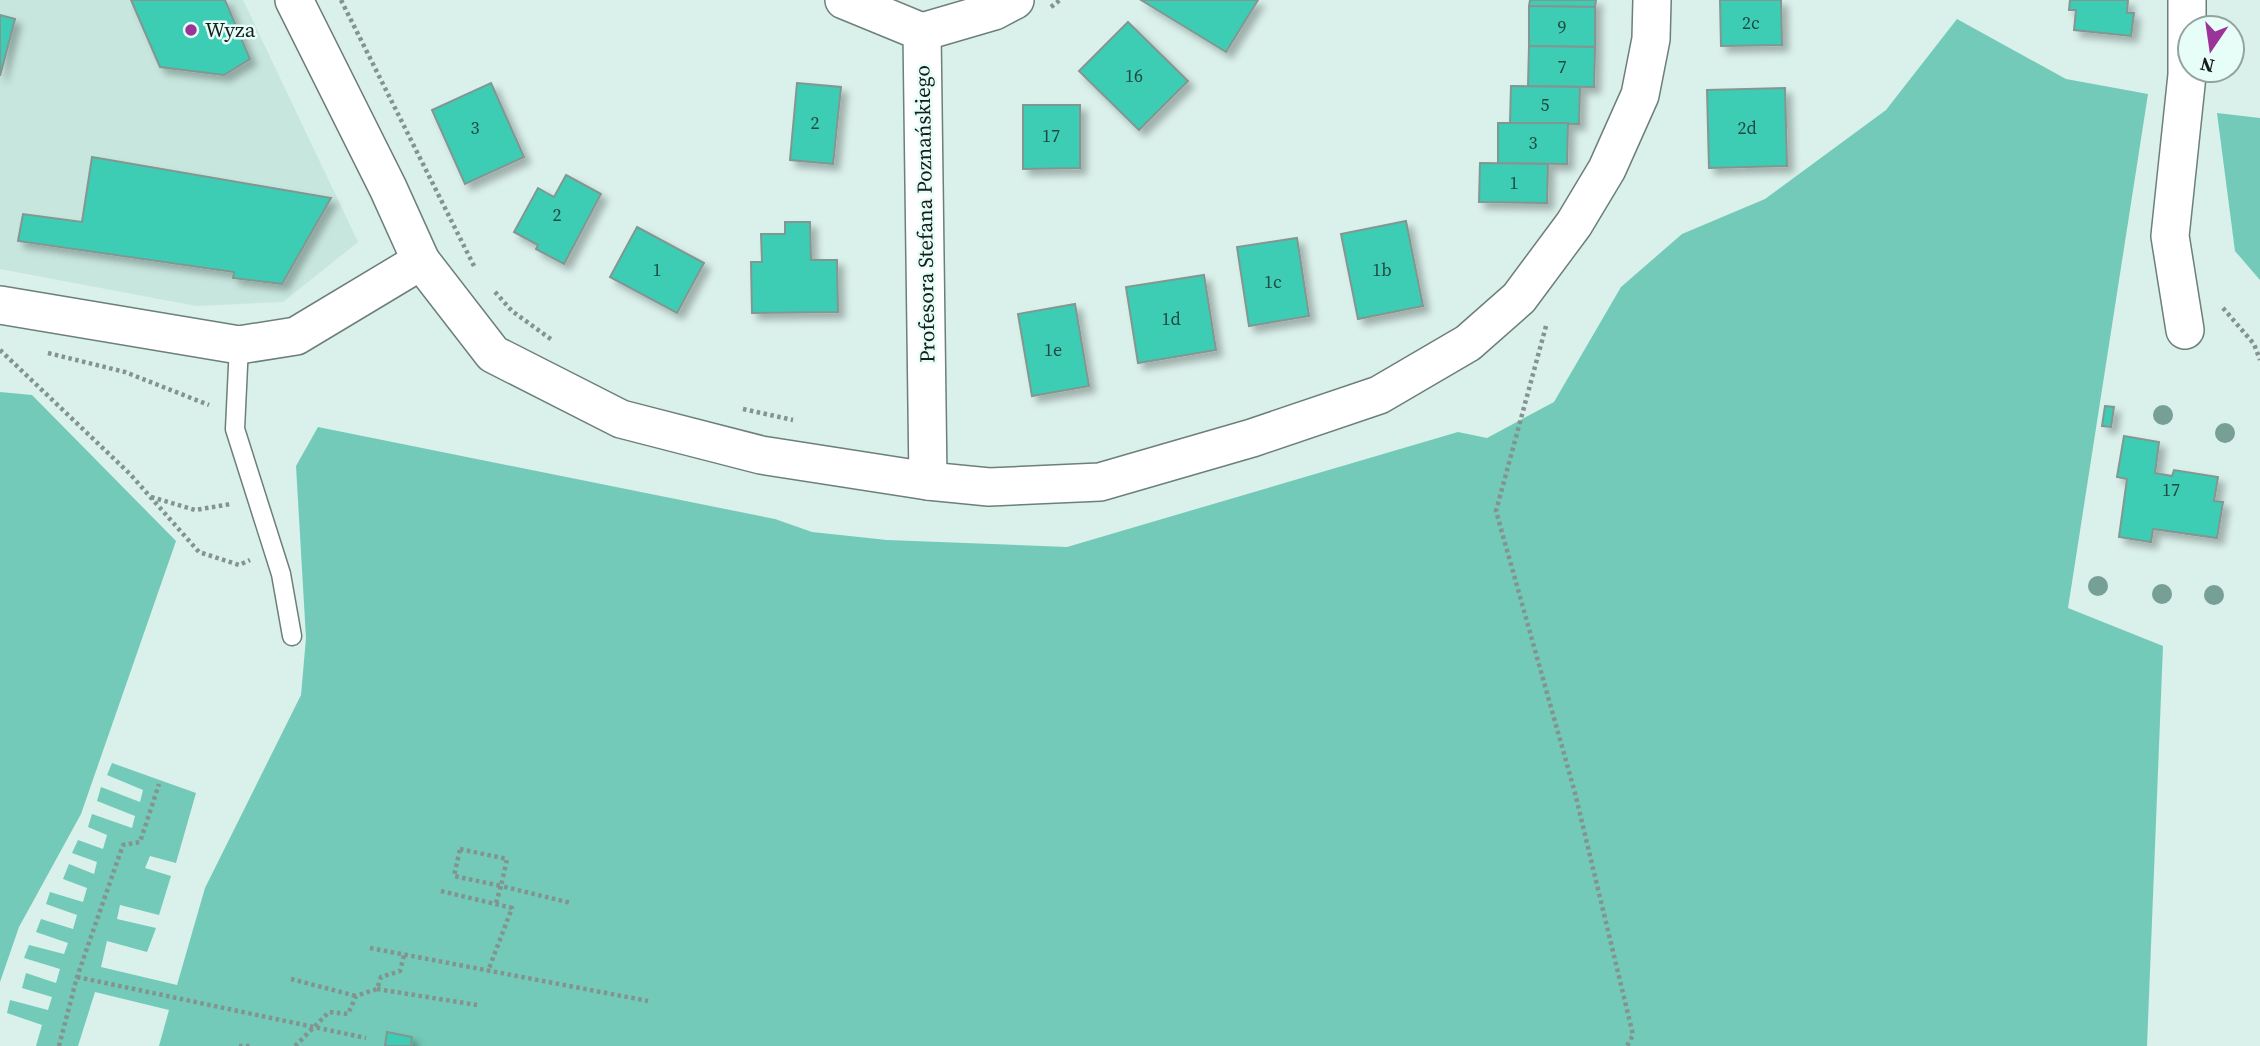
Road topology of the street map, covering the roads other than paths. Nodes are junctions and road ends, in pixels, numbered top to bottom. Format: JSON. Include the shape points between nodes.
{"nodes":[{"id":1,"x":294,"y":0,"type":"edge"},
{"id":2,"x":844,"y":0,"type":"edge"},
{"id":3,"x":1015,"y":0,"type":"edge"},
{"id":4,"x":1652,"y":0,"type":"edge"},
{"id":5,"x":2187,"y":0,"type":"edge"},
{"id":6,"x":922,"y":32,"type":"junction"},
{"id":7,"x":421,"y":261,"type":"junction"},
{"id":8,"x":0,"y":305,"type":"edge"},
{"id":9,"x":2185,"y":330,"type":"dead end"},
{"id":10,"x":239,"y":345,"type":"junction"},
{"id":11,"x":928,"y":481,"type":"junction"},
{"id":12,"x":292,"y":636,"type":"dead end"}],
"edges":[{"from":1,"to":7,"type":"street"},
{"from":2,"to":6,"type":"street"},
{"from":3,"to":6,"type":"street","via":[[994,11]]},
{"from":4,"to":11,"type":"street","via":[[1651,39],[1640,95],[1607,169],[1574,224],[1519,298],[1468,343],[1378,395],[1100,482],[989,487]]},
{"from":5,"to":9,"type":"street","via":[[2187,75],[2170,236]]},
{"from":6,"to":11,"type":"street","name":"Profesora Stefana Poznańskiego"},
{"from":7,"to":10,"type":"street","via":[[296,336]]},
{"from":7,"to":11,"type":"street","via":[[493,354],[621,419],[761,455]]},
{"from":8,"to":10,"type":"street"},
{"from":10,"to":12,"type":"lane","via":[[235,429],[274,549]]}]}
